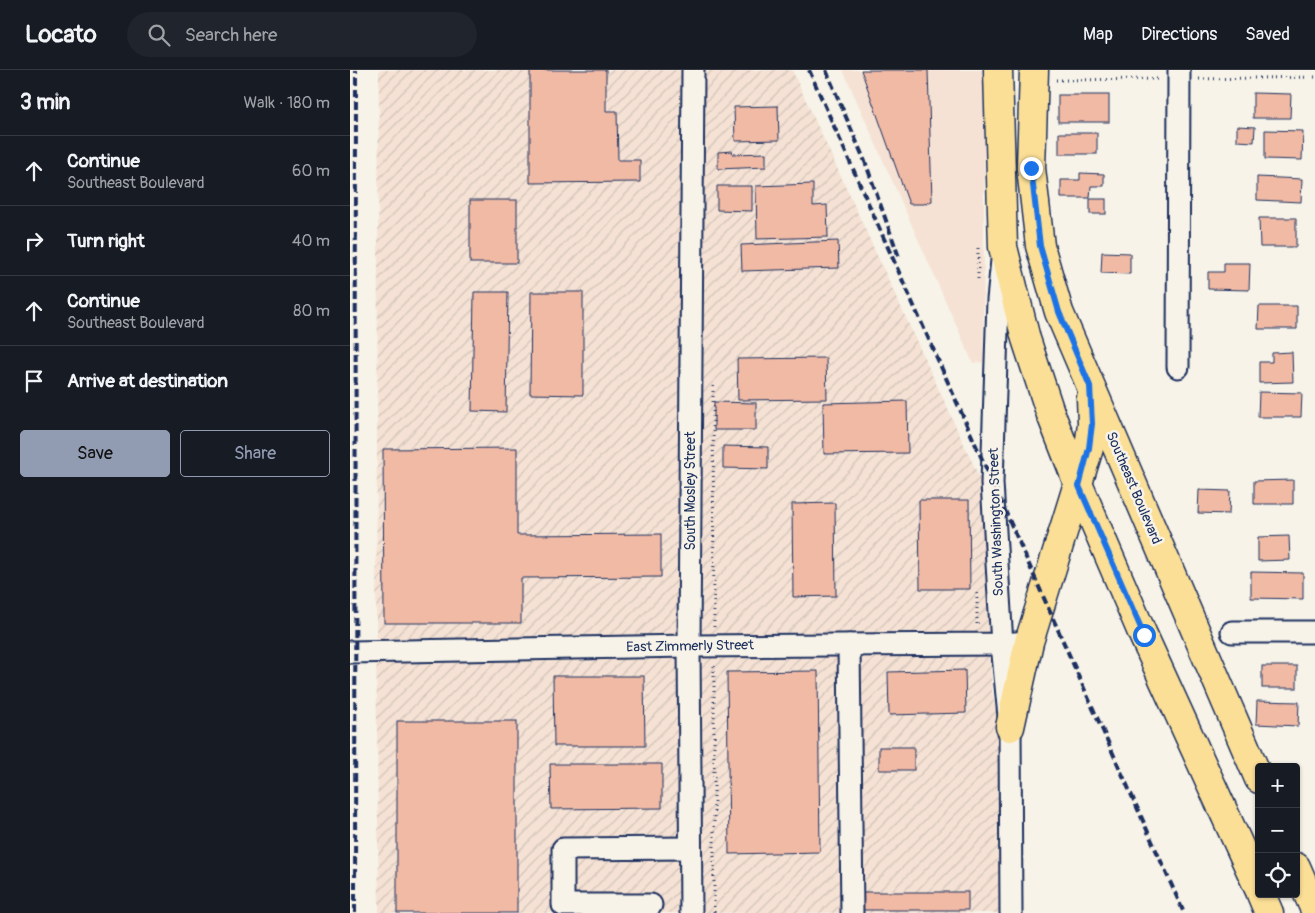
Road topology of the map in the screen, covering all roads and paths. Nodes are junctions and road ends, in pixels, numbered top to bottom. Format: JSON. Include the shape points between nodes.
{"nodes":[{"id":1,"x":693,"y":70,"type":"edge"},
{"id":2,"x":998,"y":70,"type":"edge"},
{"id":3,"x":1034,"y":70,"type":"edge"},
{"id":4,"x":1178,"y":70,"type":"edge"},
{"id":5,"x":991,"y":243,"type":"junction"},
{"id":6,"x":978,"y":288,"type":"dead end"},
{"id":7,"x":1178,"y":367,"type":"dead end"},
{"id":8,"x":713,"y":377,"type":"dead end"},
{"id":9,"x":1090,"y":386,"type":"junction"},
{"id":10,"x":1079,"y":486,"type":"junction"},
{"id":11,"x":977,"y":586,"type":"dead end"},
{"id":12,"x":1232,"y":632,"type":"dead end"},
{"id":13,"x":1315,"y":632,"type":"edge"},
{"id":14,"x":1029,"y":642,"type":"junction"},
{"id":15,"x":849,"y":644,"type":"junction"},
{"id":16,"x":977,"y":644,"type":"junction"},
{"id":17,"x":1002,"y":644,"type":"junction"},
{"id":18,"x":350,"y":652,"type":"edge"},
{"id":19,"x":689,"y":656,"type":"junction"},
{"id":20,"x":714,"y":656,"type":"junction"},
{"id":21,"x":723,"y":666,"type":"dead end"},
{"id":22,"x":1010,"y":727,"type":"junction"},
{"id":23,"x":1255,"y":770,"type":"edge"},
{"id":24,"x":690,"y":848,"type":"junction"},
{"id":25,"x":1300,"y":876,"type":"edge"},
{"id":26,"x":1255,"y":880,"type":"edge"},
{"id":27,"x":1263,"y":898,"type":"edge"},
{"id":28,"x":651,"y":905,"type":"dead end"},
{"id":29,"x":1315,"y":910,"type":"edge"},
{"id":30,"x":691,"y":913,"type":"edge"},
{"id":31,"x":714,"y":913,"type":"edge"},
{"id":32,"x":852,"y":913,"type":"edge"},
{"id":33,"x":1011,"y":913,"type":"edge"},
{"id":34,"x":1269,"y":913,"type":"edge"}],
"edges":[{"from":1,"to":19,"type":"street","name":"South Mosley Street"},
{"from":2,"to":5,"type":"main road","name":"South Washington Street"},
{"from":3,"to":9,"type":"main road","name":"Southeast Boulevard","via":[[1031,168],[1040,246],[1059,312]]},
{"from":4,"to":7,"type":"street"},
{"from":5,"to":6,"type":"path"},
{"from":5,"to":10,"type":"main road"},
{"from":5,"to":17,"type":"street","name":"South Washington Street","via":[[998,300],[992,483]]},
{"from":8,"to":20,"type":"path"},
{"from":9,"to":10,"type":"main road","via":[[1092,424]]},
{"from":9,"to":23,"type":"main road","name":"Southeast Boulevard"},
{"from":10,"to":14,"type":"main road"},
{"from":10,"to":26,"type":"main road"},
{"from":11,"to":16,"type":"path"},
{"from":12,"to":13,"type":"street"},
{"from":14,"to":17,"type":"street","name":"East Zimmerly Street"},
{"from":14,"to":22,"type":"main road"},
{"from":15,"to":16,"type":"street","name":"East Zimmerly Street"},
{"from":15,"to":20,"type":"street","name":"East Zimmerly Street"},
{"from":15,"to":32,"type":"street"},
{"from":16,"to":17,"type":"street","name":"East Zimmerly Street"},
{"from":17,"to":22,"type":"street","name":"South Washington Street"},
{"from":18,"to":19,"type":"street","name":"East Zimmerly Street"},
{"from":19,"to":20,"type":"street","name":"East Zimmerly Street"},
{"from":19,"to":20,"type":"path"},
{"from":19,"to":24,"type":"street","name":"South Mosley Street"},
{"from":20,"to":21,"type":"path"},
{"from":20,"to":31,"type":"path"},
{"from":22,"to":33,"type":"street","name":"South Washington Street"},
{"from":24,"to":28,"type":"street","via":[[563,848],[563,905]]},
{"from":24,"to":30,"type":"street","name":"South Mosley Street"},
{"from":25,"to":29,"type":"main road"},
{"from":27,"to":34,"type":"main road"}]}
